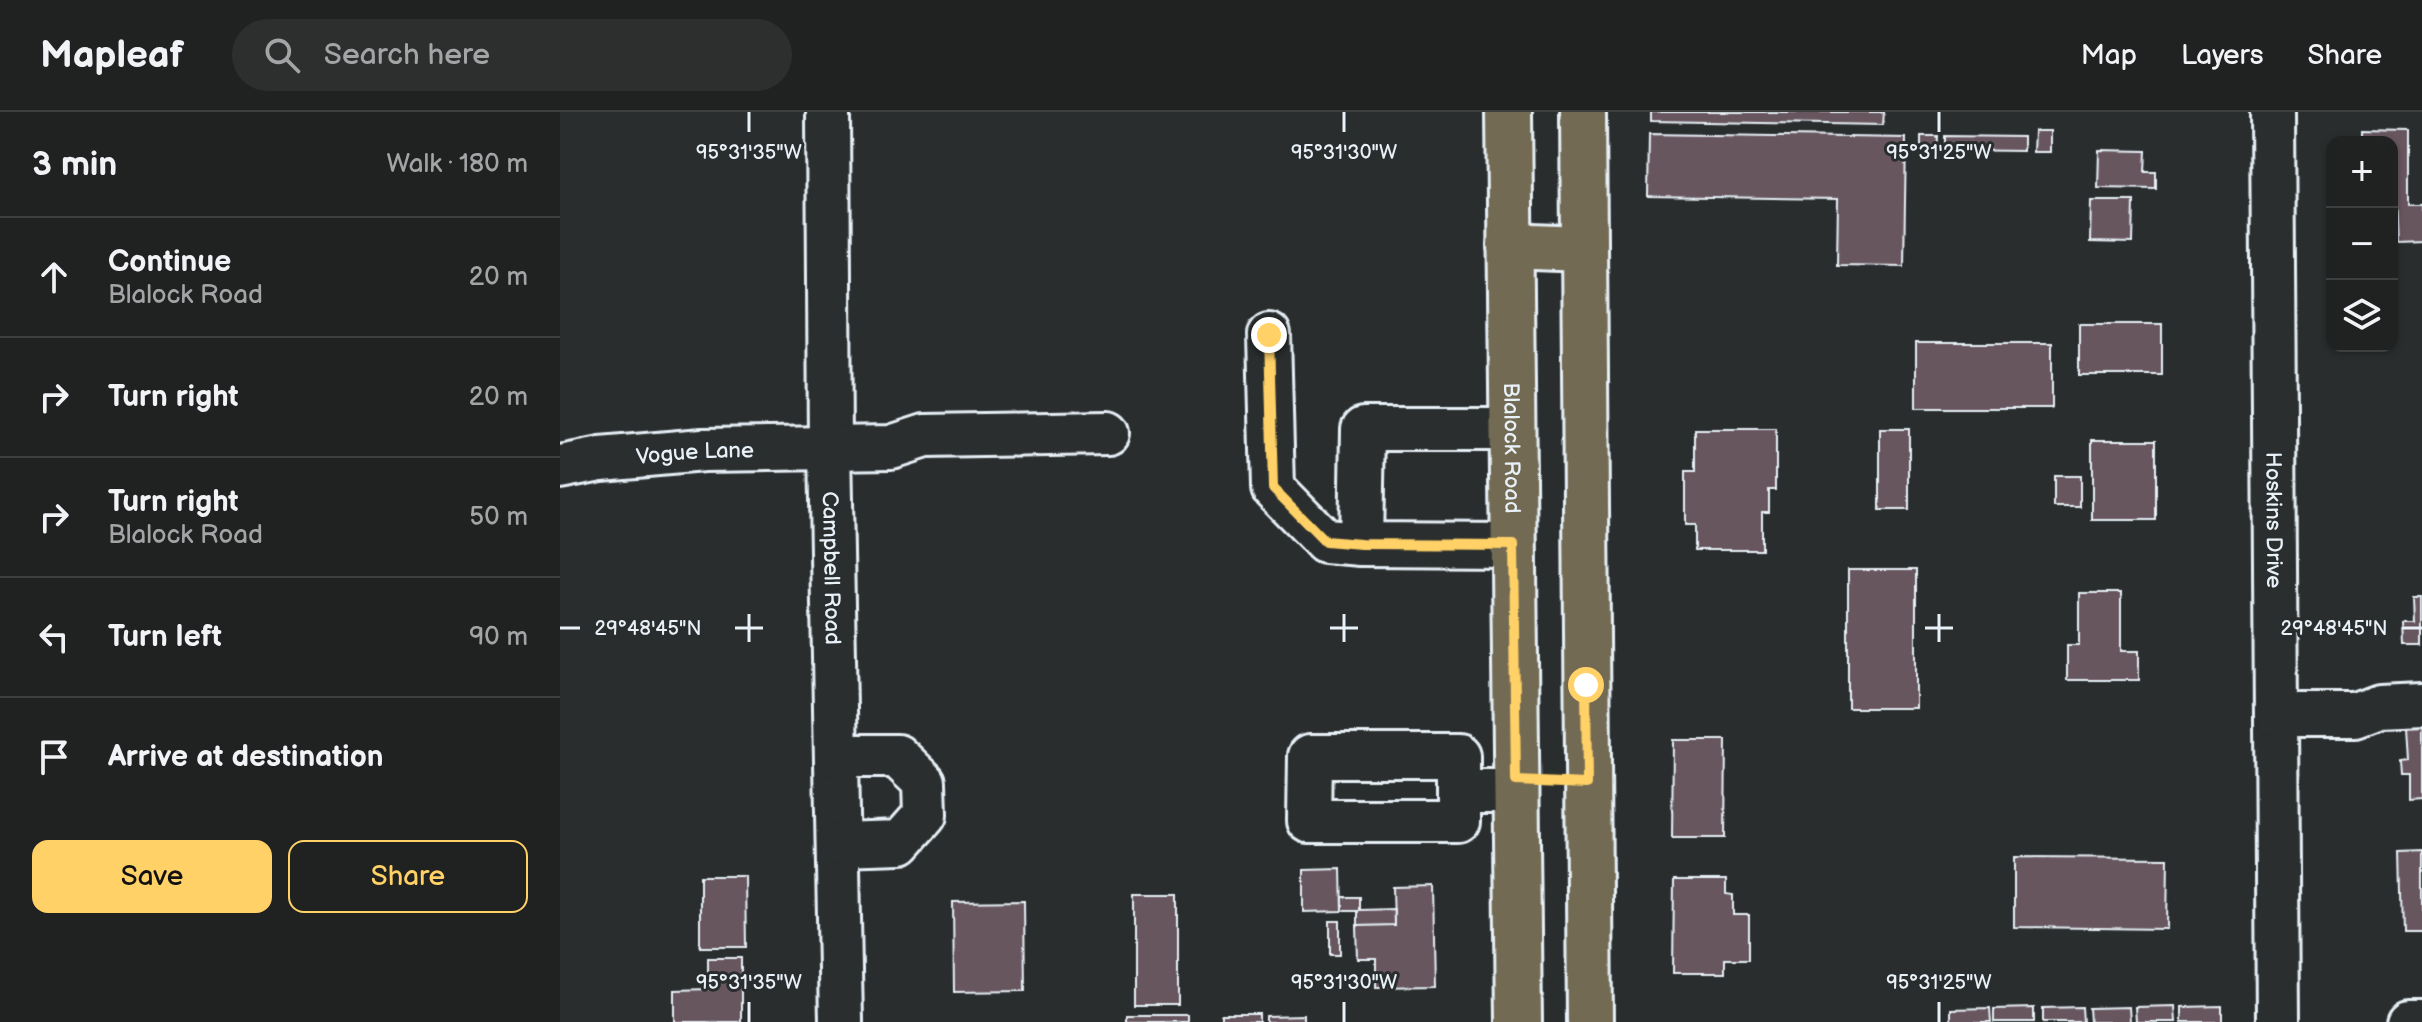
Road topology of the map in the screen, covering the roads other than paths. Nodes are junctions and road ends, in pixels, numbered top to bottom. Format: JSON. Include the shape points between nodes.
{"nodes":[{"id":1,"x":828,"y":112,"type":"edge"},
{"id":2,"x":1509,"y":112,"type":"edge"},
{"id":3,"x":1583,"y":112,"type":"edge"},
{"id":4,"x":2272,"y":112,"type":"edge"},
{"id":5,"x":1510,"y":246,"type":"junction"},
{"id":6,"x":1583,"y":249,"type":"junction"},
{"id":7,"x":1269,"y":335,"type":"dead end"},
{"id":8,"x":1512,"y":429,"type":"junction"},
{"id":9,"x":1108,"y":433,"type":"dead end"},
{"id":10,"x":830,"y":448,"type":"junction"},
{"id":11,"x":560,"y":467,"type":"edge"},
{"id":12,"x":1361,"y":544,"type":"junction"},
{"id":13,"x":1513,"y":545,"type":"junction"},
{"id":14,"x":2422,"y":704,"type":"edge"},
{"id":15,"x":2276,"y":715,"type":"junction"},
{"id":16,"x":837,"y":756,"type":"junction"},
{"id":17,"x":1587,"y":784,"type":"junction"},
{"id":18,"x":1516,"y":786,"type":"junction"},
{"id":19,"x":1458,"y":791,"type":"dead end"},
{"id":20,"x":839,"y":844,"type":"junction"},
{"id":21,"x":841,"y":1022,"type":"edge"},
{"id":22,"x":1519,"y":1022,"type":"edge"},
{"id":23,"x":1590,"y":1022,"type":"edge"},
{"id":24,"x":2278,"y":1022,"type":"edge"},
{"id":25,"x":2408,"y":1022,"type":"edge"},
{"id":26,"x":2422,"y":1022,"type":"edge"}],
"edges":[{"from":1,"to":10,"type":"street","name":"Campbell Road"},
{"from":2,"to":5,"type":"main road","name":"Blalock Road"},
{"from":3,"to":6,"type":"main road"},
{"from":4,"to":15,"type":"street","name":"Hoskins Drive"},
{"from":5,"to":6,"type":"main road"},
{"from":5,"to":8,"type":"main road","name":"Blalock Road"},
{"from":6,"to":17,"type":"main road"},
{"from":7,"to":12,"type":"street","via":[[1273,488],[1325,541]]},
{"from":8,"to":12,"type":"street","via":[[1363,429]]},
{"from":8,"to":13,"type":"main road","name":"Blalock Road"},
{"from":9,"to":10,"type":"street","name":"Vogue Lane","via":[[925,436],[891,447]]},
{"from":10,"to":11,"type":"street","name":"Vogue Lane","via":[[703,450]]},
{"from":10,"to":16,"type":"street","name":"Campbell Road"},
{"from":12,"to":13,"type":"street"},
{"from":13,"to":18,"type":"main road","name":"Blalock Road"},
{"from":14,"to":15,"type":"street","via":[[2379,706],[2355,715]]},
{"from":15,"to":24,"type":"street","name":"Hoskins Drive"},
{"from":16,"to":20,"type":"street","name":"Campbell Road"},
{"from":16,"to":20,"type":"street","via":[[897,756],[924,782],[925,804],[925,815],[901,842]]},
{"from":17,"to":18,"type":"main road"},
{"from":17,"to":23,"type":"main road"},
{"from":18,"to":19,"type":"street"},
{"from":18,"to":22,"type":"main road","name":"Blalock Road"},
{"from":20,"to":21,"type":"street","name":"Campbell Road"},
{"from":25,"to":26,"type":"street"}]}
